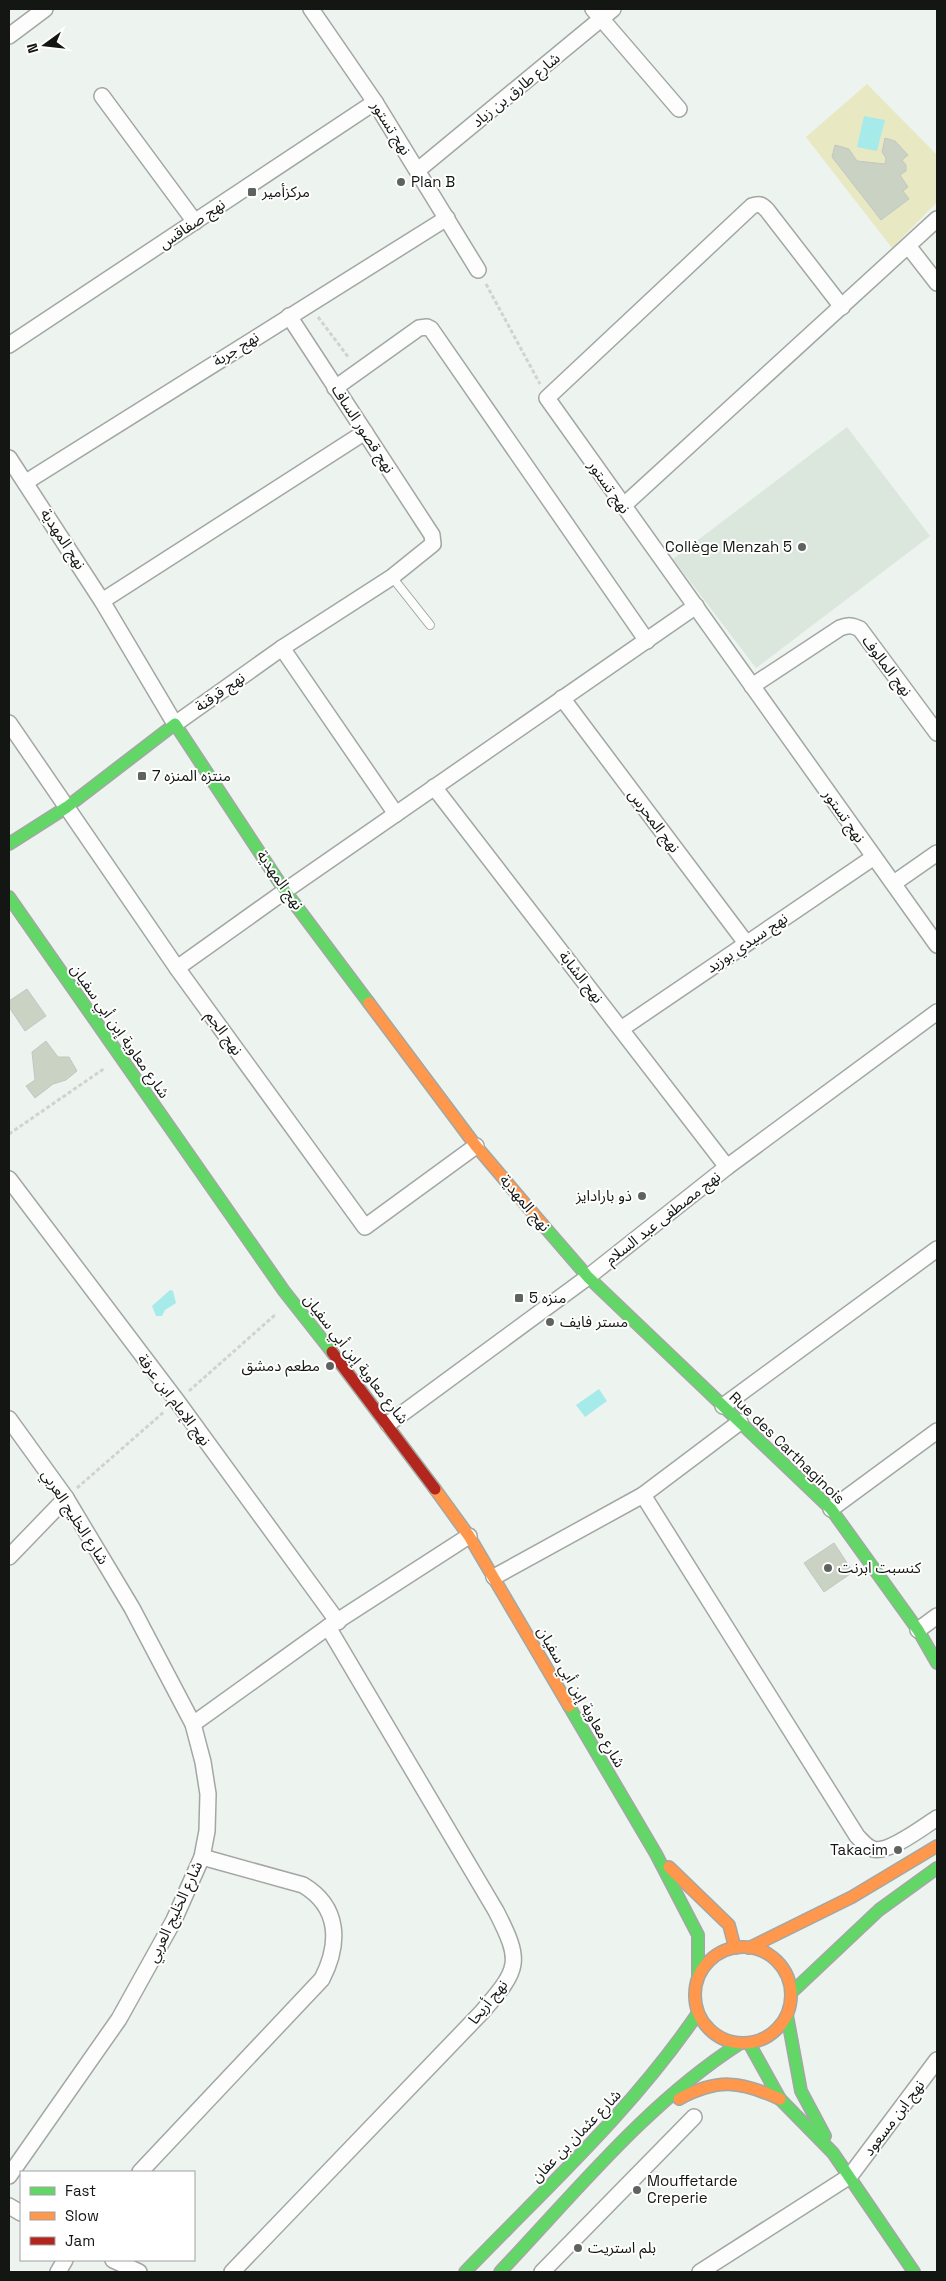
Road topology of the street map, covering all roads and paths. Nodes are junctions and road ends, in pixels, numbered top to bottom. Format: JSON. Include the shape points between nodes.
{"nodes":[{"id":1,"x":45,"y":9,"type":"edge"},
{"id":2,"x":311,"y":9,"type":"edge"},
{"id":3,"x":613,"y":9,"type":"edge"},
{"id":4,"x":597,"y":14,"type":"edge"},
{"id":5,"x":9,"y":36,"type":"edge"},
{"id":6,"x":102,"y":96,"type":"dead end"},
{"id":7,"x":375,"y":102,"type":"junction"},
{"id":8,"x":679,"y":109,"type":"dead end"},
{"id":9,"x":418,"y":170,"type":"junction"},
{"id":10,"x":446,"y":218,"type":"junction"},
{"id":11,"x":937,"y":219,"type":"edge"},
{"id":12,"x":195,"y":222,"type":"junction"},
{"id":13,"x":909,"y":247,"type":"junction"},
{"id":14,"x":478,"y":270,"type":"joint"},
{"id":15,"x":937,"y":283,"type":"edge"},
{"id":16,"x":309,"y":304,"type":"junction"},
{"id":17,"x":842,"y":307,"type":"junction"},
{"id":18,"x":289,"y":316,"type":"junction"},
{"id":19,"x":9,"y":345,"type":"edge"},
{"id":20,"x":358,"y":371,"type":"junction"},
{"id":21,"x":335,"y":388,"type":"junction"},
{"id":22,"x":547,"y":398,"type":"junction"},
{"id":23,"x":365,"y":432,"type":"junction"},
{"id":24,"x":9,"y":458,"type":"edge"},
{"id":25,"x":26,"y":482,"type":"junction"},
{"id":26,"x":624,"y":506,"type":"junction"},
{"id":27,"x":432,"y":544,"type":"joint"},
{"id":28,"x":392,"y":577,"type":"junction"},
{"id":29,"x":102,"y":601,"type":"junction"},
{"id":30,"x":696,"y":606,"type":"junction"},
{"id":31,"x":430,"y":625,"type":"dead end"},
{"id":32,"x":647,"y":641,"type":"junction"},
{"id":33,"x":282,"y":648,"type":"junction"},
{"id":34,"x":752,"y":686,"type":"junction"},
{"id":35,"x":562,"y":698,"type":"junction"},
{"id":36,"x":9,"y":723,"type":"edge"},
{"id":37,"x":176,"y":724,"type":"junction"},
{"id":38,"x":937,"y":733,"type":"edge"},
{"id":39,"x":434,"y":787,"type":"junction"},
{"id":40,"x":67,"y":807,"type":"junction"},
{"id":41,"x":396,"y":814,"type":"junction"},
{"id":42,"x":9,"y":844,"type":"edge"},
{"id":43,"x":937,"y":853,"type":"edge"},
{"id":44,"x":874,"y":857,"type":"junction"},
{"id":45,"x":894,"y":883,"type":"junction"},
{"id":46,"x":285,"y":890,"type":"junction"},
{"id":47,"x":9,"y":897,"type":"edge"},
{"id":48,"x":746,"y":943,"type":"junction"},
{"id":49,"x":937,"y":945,"type":"edge"},
{"id":50,"x":177,"y":968,"type":"junction"},
{"id":51,"x":937,"y":1012,"type":"edge"},
{"id":52,"x":621,"y":1029,"type":"junction"},
{"id":53,"x":120,"y":1058,"type":"junction"},
{"id":54,"x":9,"y":1134,"type":"edge"},
{"id":55,"x":476,"y":1146,"type":"junction"},
{"id":56,"x":727,"y":1166,"type":"junction"},
{"id":57,"x":9,"y":1179,"type":"edge"},
{"id":58,"x":937,"y":1249,"type":"edge"},
{"id":59,"x":588,"y":1277,"type":"junction"},
{"id":60,"x":292,"y":1301,"type":"junction"},
{"id":61,"x":177,"y":1402,"type":"junction"},
{"id":62,"x":723,"y":1406,"type":"junction"},
{"id":63,"x":9,"y":1419,"type":"edge"},
{"id":64,"x":740,"y":1422,"type":"junction"},
{"id":65,"x":388,"y":1424,"type":"junction"},
{"id":66,"x":937,"y":1431,"type":"edge"},
{"id":67,"x":643,"y":1494,"type":"junction"},
{"id":68,"x":66,"y":1498,"type":"junction"},
{"id":69,"x":831,"y":1509,"type":"junction"},
{"id":70,"x":469,"y":1536,"type":"junction"},
{"id":71,"x":9,"y":1557,"type":"edge"},
{"id":72,"x":494,"y":1577,"type":"junction"},
{"id":73,"x":937,"y":1616,"type":"edge"},
{"id":74,"x":333,"y":1625,"type":"junction"},
{"id":75,"x":918,"y":1630,"type":"junction"},
{"id":76,"x":937,"y":1663,"type":"edge"},
{"id":77,"x":194,"y":1724,"type":"junction"},
{"id":78,"x":937,"y":1818,"type":"edge"},
{"id":79,"x":937,"y":1846,"type":"edge"},
{"id":80,"x":656,"y":1854,"type":"junction"},
{"id":81,"x":202,"y":1857,"type":"junction"},
{"id":82,"x":937,"y":1868,"type":"edge"},
{"id":83,"x":735,"y":1948,"type":"junction"},
{"id":84,"x":749,"y":1948,"type":"junction"},
{"id":85,"x":698,"y":1977,"type":"junction"},
{"id":86,"x":791,"y":1993,"type":"junction"},
{"id":87,"x":698,"y":2013,"type":"junction"},
{"id":88,"x":787,"y":2015,"type":"junction"},
{"id":89,"x":744,"y":2043,"type":"junction"},
{"id":90,"x":937,"y":2060,"type":"edge"},
{"id":91,"x":780,"y":2099,"type":"junction"},
{"id":92,"x":694,"y":2117,"type":"dead end"},
{"id":93,"x":646,"y":2118,"type":"junction"},
{"id":94,"x":833,"y":2153,"type":"junction"},
{"id":95,"x":141,"y":2171,"type":"edge"},
{"id":96,"x":9,"y":2176,"type":"edge"},
{"id":97,"x":850,"y":2176,"type":"junction"},
{"id":98,"x":9,"y":2206,"type":"edge"},
{"id":99,"x":20,"y":2212,"type":"edge"},
{"id":100,"x":64,"y":2261,"type":"edge"},
{"id":101,"x":116,"y":2261,"type":"edge"},
{"id":102,"x":58,"y":2272,"type":"edge"},
{"id":103,"x":139,"y":2272,"type":"edge"},
{"id":104,"x":232,"y":2272,"type":"edge"},
{"id":105,"x":465,"y":2272,"type":"edge"},
{"id":106,"x":500,"y":2272,"type":"edge"},
{"id":107,"x":542,"y":2272,"type":"edge"},
{"id":108,"x":700,"y":2272,"type":"edge"},
{"id":109,"x":914,"y":2272,"type":"edge"}],
"edges":[{"from":1,"to":5,"type":"street"},
{"from":2,"to":7,"type":"street","name":"نهج تستور"},
{"from":3,"to":4,"type":"street","name":"شارع طارق بن زياد"},
{"from":4,"to":8,"type":"street"},
{"from":4,"to":9,"type":"street","name":"شارع طارق بن زياد"},
{"from":6,"to":12,"type":"street"},
{"from":7,"to":9,"type":"street","name":"نهج تستور"},
{"from":7,"to":12,"type":"street","name":"نهج صفاقس"},
{"from":9,"to":10,"type":"street","name":"نهج تستور"},
{"from":10,"to":14,"type":"street","name":"نهج تستور"},
{"from":10,"to":16,"type":"street","name":"نهج جربة"},
{"from":11,"to":13,"type":"street"},
{"from":12,"to":19,"type":"street","name":"نهج صفاقس"},
{"from":13,"to":15,"type":"street"},
{"from":13,"to":17,"type":"street"},
{"from":14,"to":22,"type":"path"},
{"from":16,"to":18,"type":"street","name":"نهج جربة"},
{"from":16,"to":20,"type":"path","name":"نهج قصور الساف"},
{"from":17,"to":22,"type":"street","via":[[768,210],[758,204],[752,206]]},
{"from":17,"to":26,"type":"street"},
{"from":18,"to":21,"type":"street","name":"نهج قصور الساف"},
{"from":18,"to":25,"type":"street","name":"نهج جربة"},
{"from":20,"to":21,"type":"street"},
{"from":20,"to":32,"type":"street","via":[[419,328],[431,329]]},
{"from":21,"to":23,"type":"street","name":"نهج قصور الساف"},
{"from":22,"to":26,"type":"street","name":"نهج تستور"},
{"from":23,"to":27,"type":"street","name":"نهج قصور الساف","via":[[432,535]]},
{"from":23,"to":29,"type":"street"},
{"from":24,"to":25,"type":"street","name":"نهج المهدية"},
{"from":25,"to":29,"type":"street","name":"نهج المهدية"},
{"from":26,"to":30,"type":"street","name":"نهج تستور"},
{"from":27,"to":28,"type":"street","name":"نهج قرقنة"},
{"from":28,"to":31,"type":"lane"},
{"from":28,"to":33,"type":"street","name":"نهج قرقنة"},
{"from":29,"to":37,"type":"street","name":"نهج المهدية"},
{"from":30,"to":32,"type":"street"},
{"from":30,"to":34,"type":"street","name":"نهج تستور"},
{"from":32,"to":35,"type":"street"},
{"from":33,"to":37,"type":"street","name":"نهج قرقنة"},
{"from":33,"to":41,"type":"street"},
{"from":34,"to":38,"type":"street","name":"نهج المالوف","via":[[840,628],[854,626],[860,629]]},
{"from":34,"to":44,"type":"street","name":"نهج تستور"},
{"from":35,"to":39,"type":"street"},
{"from":35,"to":48,"type":"street","name":"نهج المحرس"},
{"from":36,"to":40,"type":"street","name":"نهج الجم"},
{"from":37,"to":40,"type":"main road","name":"نهج قرقنة"},
{"from":37,"to":46,"type":"main road","name":"نهج المهدية"},
{"from":39,"to":41,"type":"street"},
{"from":39,"to":52,"type":"street","name":"نهج الشابة"},
{"from":40,"to":42,"type":"main road","name":"نهج قرقنة"},
{"from":40,"to":50,"type":"street","name":"نهج الجم"},
{"from":41,"to":46,"type":"street"},
{"from":43,"to":45,"type":"street"},
{"from":44,"to":45,"type":"street","name":"نهج تستور"},
{"from":44,"to":48,"type":"street","name":"نهج سيدي بوزيد"},
{"from":45,"to":49,"type":"street","name":"نهج تستور"},
{"from":46,"to":50,"type":"street"},
{"from":46,"to":55,"type":"main road","name":"نهج المهدية"},
{"from":47,"to":53,"type":"main road","name":"شارع معاوية إبن أبي سفيان"},
{"from":48,"to":52,"type":"street","name":"نهج سيدي بوزيد"},
{"from":50,"to":55,"type":"street","name":"نهج الجم","via":[[364,1227]]},
{"from":51,"to":56,"type":"street","name":"نهج مصطفى عبد السلام"},
{"from":52,"to":56,"type":"street","name":"نهج الشابة"},
{"from":53,"to":54,"type":"path"},
{"from":53,"to":60,"type":"main road","name":"شارع معاوية إبن أبي سفيان"},
{"from":55,"to":59,"type":"main road","name":"نهج المهدية"},
{"from":56,"to":59,"type":"street","name":"نهج مصطفى عبد السلام"},
{"from":57,"to":61,"type":"street","name":"نهج الإمام ابن عرفة"},
{"from":58,"to":62,"type":"street"},
{"from":59,"to":62,"type":"main road","name":"Rue des Carthaginois"},
{"from":59,"to":65,"type":"street","name":"نهج مصطفى عبد السلام"},
{"from":60,"to":61,"type":"path"},
{"from":60,"to":65,"type":"main road","name":"شارع معاوية إبن أبي سفيان"},
{"from":61,"to":68,"type":"path"},
{"from":61,"to":74,"type":"street","name":"نهج الإمام ابن عرفة"},
{"from":62,"to":64,"type":"main road","name":"Rue des Carthaginois"},
{"from":63,"to":68,"type":"street","name":"شارع الخليج العربي"},
{"from":64,"to":67,"type":"street"},
{"from":64,"to":69,"type":"main road","name":"Rue des Carthaginois"},
{"from":65,"to":70,"type":"main road","name":"شارع معاوية إبن أبي سفيان"},
{"from":66,"to":69,"type":"street"},
{"from":67,"to":72,"type":"street"},
{"from":67,"to":78,"type":"street","via":[[866,1846],[874,1850],[885,1849]]},
{"from":68,"to":71,"type":"street"},
{"from":68,"to":77,"type":"street","name":"شارع الخليج العربي","via":[[132,1608]]},
{"from":69,"to":75,"type":"main road","name":"Rue des Carthaginois"},
{"from":70,"to":72,"type":"main road","name":"شارع معاوية إبن أبي سفيان"},
{"from":70,"to":74,"type":"street"},
{"from":72,"to":80,"type":"main road","name":"شارع معاوية إبن أبي سفيان"},
{"from":73,"to":75,"type":"street"},
{"from":74,"to":77,"type":"street"},
{"from":74,"to":104,"type":"street","name":"نهج أريحا","via":[[496,1910],[512,1942],[514,1957],[508,1978],[482,2012]]},
{"from":75,"to":76,"type":"main road","name":"Rue des Carthaginois"},
{"from":77,"to":81,"type":"street","name":"شارع الخليج العربي","via":[[208,1794],[207,1831]]},
{"from":79,"to":84,"type":"main road","via":[[852,1897]]},
{"from":80,"to":83,"type":"main road","name":"شارع معاوية إبن أبي سفيان","via":[[729,1925]]},
{"from":80,"to":85,"type":"main road","name":"شارع معاوية إبن أبي سفيان","via":[[698,1935]]},
{"from":81,"to":95,"type":"street","via":[[304,1885],[318,1894],[327,1909],[335,1944],[331,1962],[322,1979]]},
{"from":81,"to":96,"type":"street","name":"شارع الخليج العربي","via":[[174,1920],[119,2019]]},
{"from":82,"to":86,"type":"main road","via":[[872,1914]]},
{"from":83,"to":84,"type":"main road"},
{"from":83,"to":85,"type":"main road","via":[[713,1957]]},
{"from":84,"to":86,"type":"main road","via":[[774,1958],[788,1980]]},
{"from":85,"to":87,"type":"main road","name":"شارع معاوية إبن أبي سفيان","via":[[695,1988]]},
{"from":86,"to":88,"type":"main road"},
{"from":87,"to":89,"type":"main road","name":"شارع معاوية إبن أبي سفيان","via":[[714,2034]]},
{"from":87,"to":105,"type":"main road","name":"شارع عثمان بن عفان","via":[[674,2051],[632,2100]]},
{"from":88,"to":89,"type":"main road","via":[[778,2029],[765,2038]]},
{"from":88,"to":94,"type":"main road","via":[[801,2090]]},
{"from":89,"to":91,"type":"main road"},
{"from":89,"to":93,"type":"main road","via":[[703,2067]]},
{"from":90,"to":97,"type":"street","name":"نهج ابن مسعود"},
{"from":91,"to":93,"type":"main road","via":[[727,2081],[698,2088]]},
{"from":91,"to":94,"type":"main road"},
{"from":92,"to":107,"type":"street"},
{"from":93,"to":106,"type":"main road"},
{"from":94,"to":97,"type":"main road"},
{"from":97,"to":108,"type":"street"},
{"from":97,"to":109,"type":"main road"},
{"from":98,"to":99,"type":"street"},
{"from":100,"to":102,"type":"street"},
{"from":101,"to":103,"type":"street"}]}
